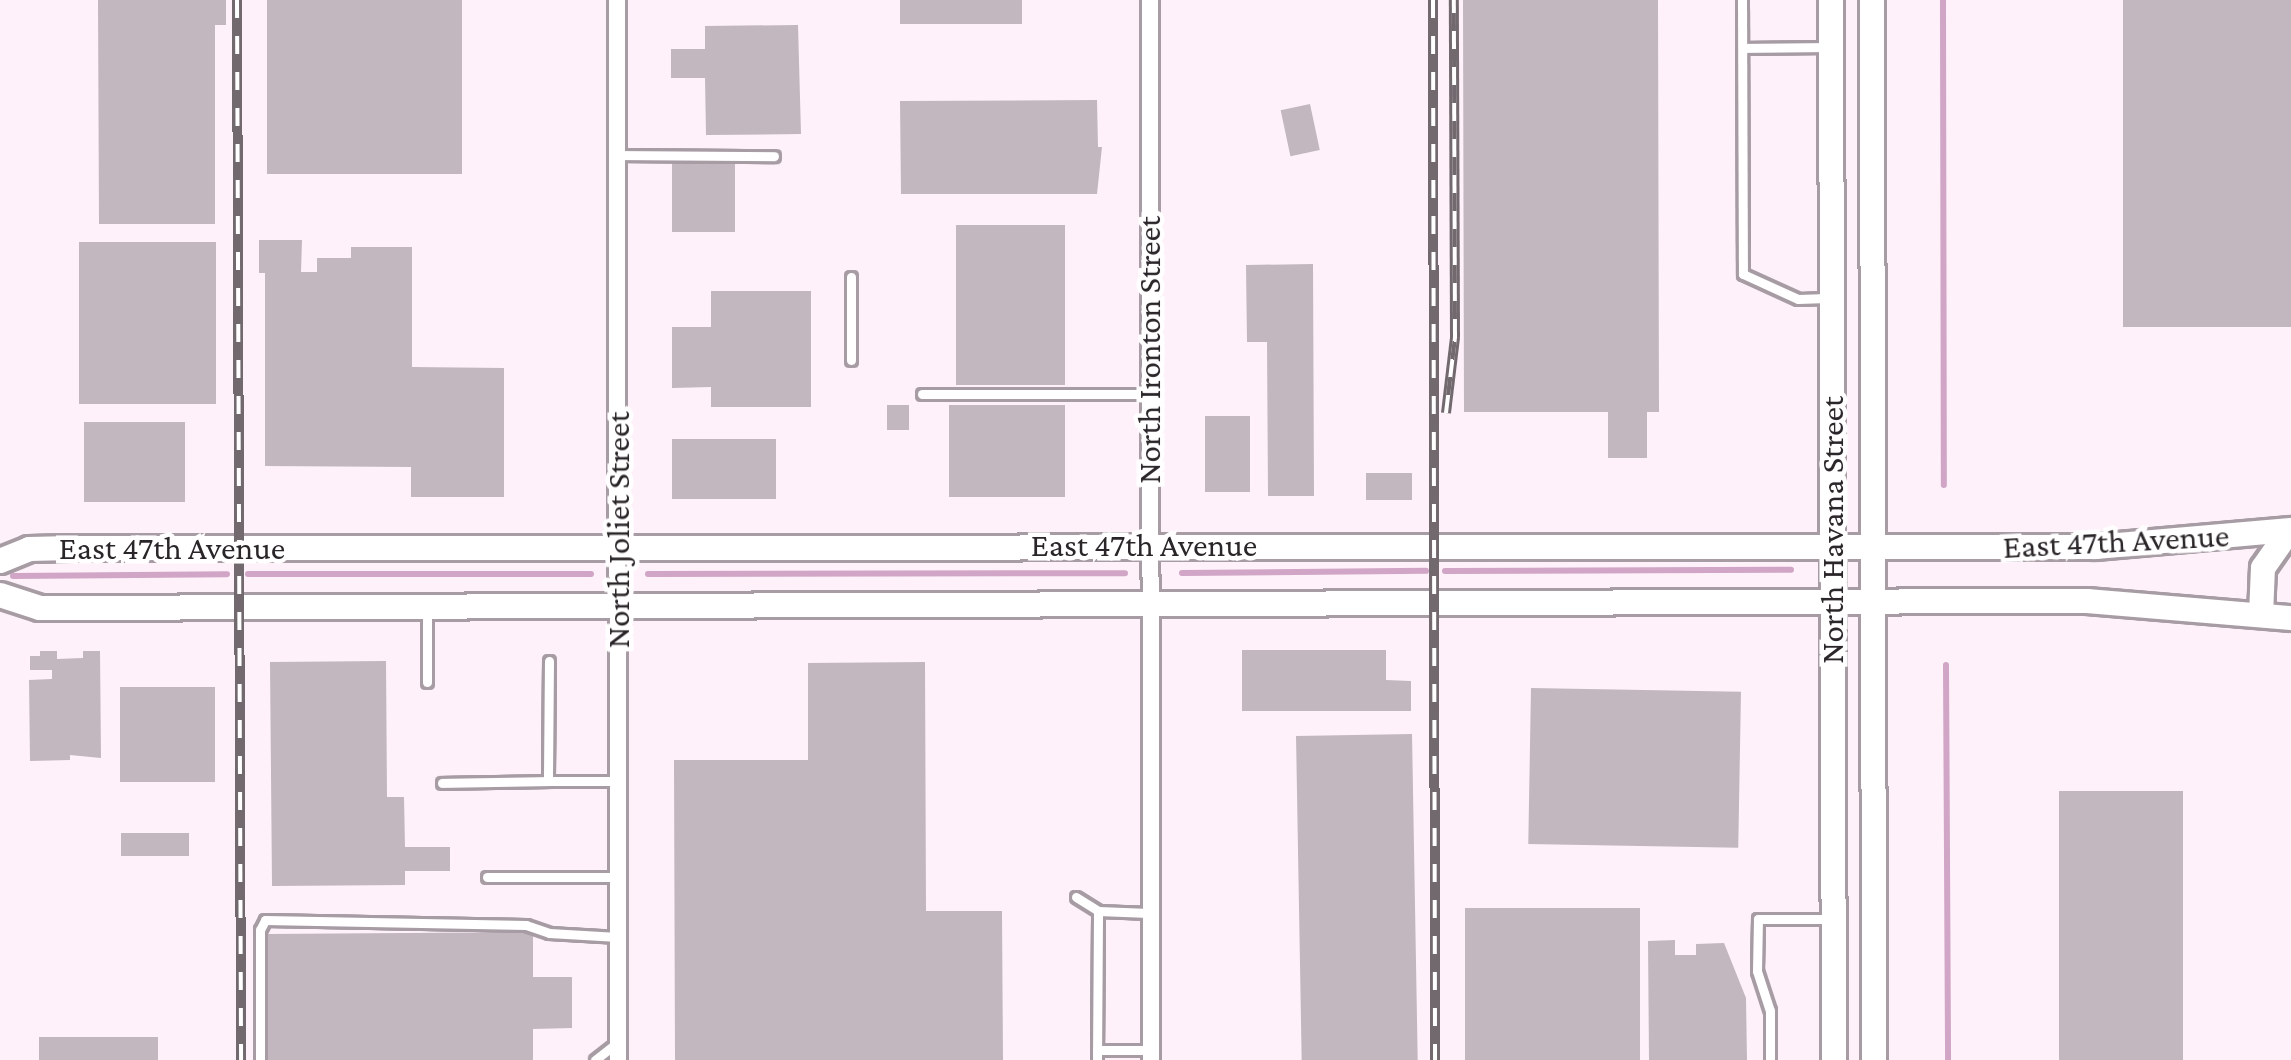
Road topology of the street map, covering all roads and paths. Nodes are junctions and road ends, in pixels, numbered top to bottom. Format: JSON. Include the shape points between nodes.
{"nodes":[{"id":1,"x":617,"y":0,"type":"edge"},
{"id":2,"x":1150,"y":0,"type":"edge"},
{"id":3,"x":1742,"y":0,"type":"edge"},
{"id":4,"x":1831,"y":0,"type":"edge"},
{"id":5,"x":1872,"y":0,"type":"edge"},
{"id":6,"x":1831,"y":47,"type":"junction"},
{"id":7,"x":1743,"y":48,"type":"junction"},
{"id":8,"x":617,"y":155,"type":"junction"},
{"id":9,"x":774,"y":156,"type":"dead end"},
{"id":10,"x":851,"y":277,"type":"dead end"},
{"id":11,"x":1832,"y":298,"type":"junction"},
{"id":12,"x":851,"y":360,"type":"dead end"},
{"id":13,"x":922,"y":394,"type":"dead end"},
{"id":14,"x":1149,"y":394,"type":"junction"},
{"id":15,"x":2290,"y":531,"type":"edge"},
{"id":16,"x":1149,"y":545,"type":"junction"},
{"id":17,"x":1833,"y":545,"type":"junction"},
{"id":18,"x":618,"y":547,"type":"junction"},
{"id":19,"x":1873,"y":547,"type":"junction"},
{"id":20,"x":0,"y":561,"type":"edge"},
{"id":21,"x":0,"y":595,"type":"edge"},
{"id":22,"x":1832,"y":602,"type":"junction"},
{"id":23,"x":1874,"y":602,"type":"junction"},
{"id":24,"x":1150,"y":605,"type":"junction"},
{"id":25,"x":427,"y":607,"type":"junction"},
{"id":26,"x":618,"y":607,"type":"junction"},
{"id":27,"x":2260,"y":615,"type":"junction"},
{"id":28,"x":2291,"y":618,"type":"edge"},
{"id":29,"x":549,"y":661,"type":"dead end"},
{"id":30,"x":427,"y":682,"type":"dead end"},
{"id":31,"x":548,"y":781,"type":"junction"},
{"id":32,"x":619,"y":781,"type":"junction"},
{"id":33,"x":442,"y":783,"type":"dead end"},
{"id":34,"x":487,"y":877,"type":"dead end"},
{"id":35,"x":619,"y":877,"type":"junction"},
{"id":36,"x":1076,"y":897,"type":"dead end"},
{"id":37,"x":1098,"y":911,"type":"junction"},
{"id":38,"x":1149,"y":913,"type":"junction"},
{"id":39,"x":1833,"y":919,"type":"junction"},
{"id":40,"x":618,"y":937,"type":"junction"},
{"id":41,"x":618,"y":1052,"type":"edge"},
{"id":42,"x":1097,"y":1055,"type":"edge"},
{"id":43,"x":1151,"y":1055,"type":"edge"},
{"id":44,"x":260,"y":1060,"type":"edge"},
{"id":45,"x":595,"y":1060,"type":"edge"},
{"id":46,"x":1770,"y":1060,"type":"edge"},
{"id":47,"x":1834,"y":1060,"type":"edge"},
{"id":48,"x":1874,"y":1060,"type":"edge"}],
"edges":[{"from":1,"to":8,"type":"street","name":"North Joliet Street"},
{"from":2,"to":14,"type":"street","name":"North Ironton Street"},
{"from":3,"to":7,"type":"lane"},
{"from":4,"to":6,"type":"main road","name":"North Havana Street"},
{"from":5,"to":19,"type":"main road","name":"North Havana Street"},
{"from":6,"to":7,"type":"lane"},
{"from":6,"to":11,"type":"main road","name":"North Havana Street"},
{"from":7,"to":11,"type":"lane","via":[[1743,274],[1798,299]]},
{"from":8,"to":9,"type":"lane"},
{"from":8,"to":18,"type":"street","name":"North Joliet Street"},
{"from":10,"to":12,"type":"lane"},
{"from":11,"to":17,"type":"main road","name":"North Havana Street"},
{"from":13,"to":14,"type":"lane"},
{"from":14,"to":16,"type":"street","name":"North Ironton Street"},
{"from":15,"to":19,"type":"main road","name":"East 47th Avenue","via":[[2113,546]]},
{"from":15,"to":27,"type":"main road","via":[[2263,568]]},
{"from":16,"to":17,"type":"main road","name":"East 47th Avenue"},
{"from":16,"to":18,"type":"main road","name":"East 47th Avenue"},
{"from":16,"to":24,"type":"street","name":"North Ironton Street"},
{"from":17,"to":19,"type":"main road","name":"East 47th Avenue"},
{"from":17,"to":22,"type":"main road","name":"North Havana Street"},
{"from":18,"to":20,"type":"main road","name":"East 47th Avenue","via":[[29,549]]},
{"from":18,"to":26,"type":"street","name":"North Joliet Street"},
{"from":19,"to":23,"type":"main road","name":"North Havana Street"},
{"from":21,"to":25,"type":"main road","name":"East 47th Avenue","via":[[40,608]]},
{"from":22,"to":23,"type":"main road","name":"East 47th Avenue"},
{"from":22,"to":24,"type":"main road","name":"East 47th Avenue"},
{"from":22,"to":39,"type":"main road","name":"North Havana Street"},
{"from":23,"to":27,"type":"main road","name":"East 47th Avenue","via":[[2116,601]]},
{"from":23,"to":48,"type":"main road","name":"North Havana Street"},
{"from":24,"to":26,"type":"main road","name":"East 47th Avenue"},
{"from":24,"to":38,"type":"street","name":"North Ironton Street"},
{"from":25,"to":26,"type":"main road","name":"East 47th Avenue"},
{"from":25,"to":30,"type":"lane"},
{"from":26,"to":32,"type":"street","name":"North Joliet Street"},
{"from":27,"to":28,"type":"main road","name":"East 47th Avenue"},
{"from":29,"to":31,"type":"lane"},
{"from":31,"to":32,"type":"lane"},
{"from":31,"to":33,"type":"lane"},
{"from":32,"to":35,"type":"street","name":"North Joliet Street"},
{"from":34,"to":35,"type":"lane"},
{"from":35,"to":40,"type":"street","name":"North Joliet Street"},
{"from":36,"to":37,"type":"lane"},
{"from":37,"to":38,"type":"lane"},
{"from":37,"to":42,"type":"lane"},
{"from":38,"to":43,"type":"street","name":"North Ironton Street"},
{"from":39,"to":46,"type":"lane","via":[[1758,919]]},
{"from":39,"to":47,"type":"main road","name":"North Havana Street"},
{"from":40,"to":41,"type":"street","name":"North Joliet Street"},
{"from":40,"to":44,"type":"lane","via":[[526,925],[265,920]]},
{"from":41,"to":45,"type":"lane"},
{"from":42,"to":43,"type":"lane"}]}
